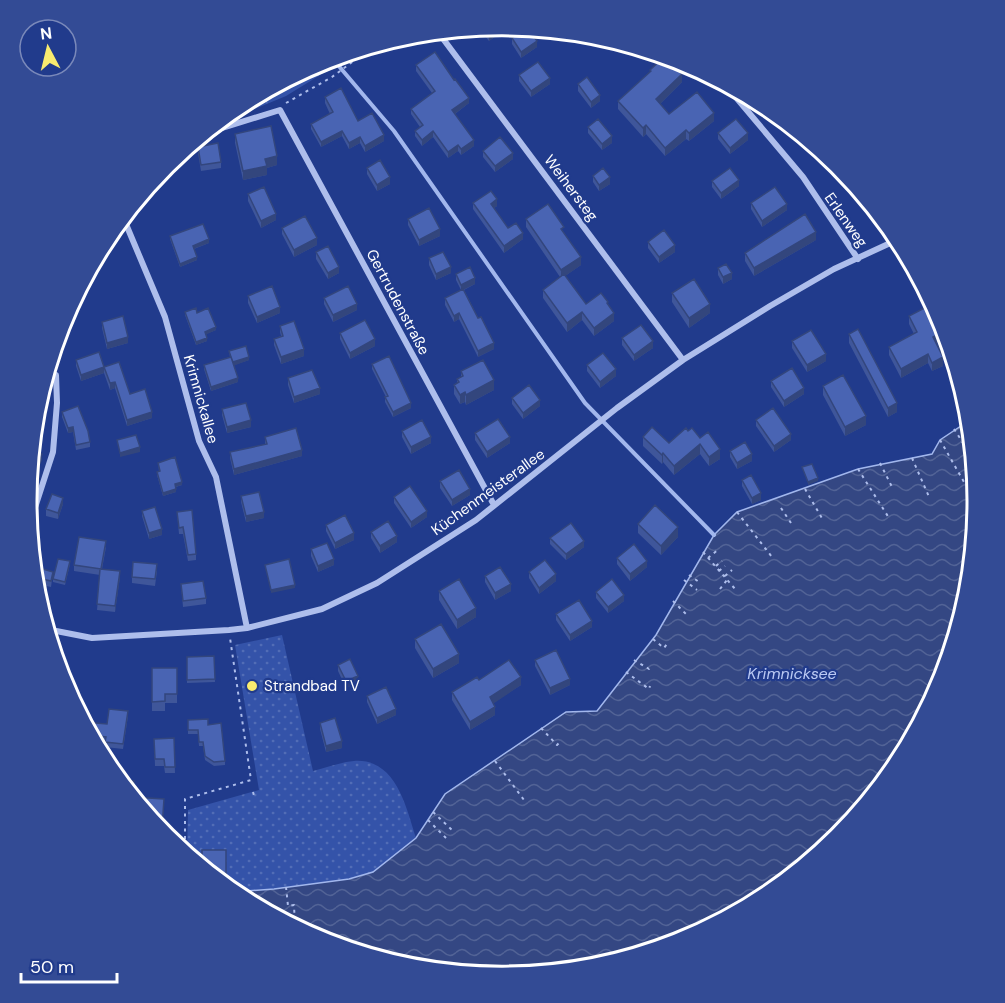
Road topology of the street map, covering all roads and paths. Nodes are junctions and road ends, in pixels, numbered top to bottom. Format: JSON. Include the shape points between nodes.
{"nodes":[{"id":1,"x":444,"y":40,"type":"edge"},
{"id":2,"x":354,"y":61,"type":"edge"},
{"id":3,"x":738,"y":100,"type":"edge"},
{"id":4,"x":280,"y":110,"type":"junction"},
{"id":5,"x":222,"y":130,"type":"edge"},
{"id":6,"x":127,"y":226,"type":"edge"},
{"id":7,"x":890,"y":243,"type":"edge"},
{"id":8,"x":858,"y":259,"type":"junction"},
{"id":9,"x":683,"y":360,"type":"junction"},
{"id":10,"x":55,"y":375,"type":"edge"},
{"id":11,"x":954,"y":429,"type":"dead end"},
{"id":12,"x":940,"y":440,"type":"dead end"},
{"id":13,"x":964,"y":445,"type":"edge"},
{"id":14,"x":912,"y":458,"type":"dead end"},
{"id":15,"x":880,"y":463,"type":"dead end"},
{"id":16,"x":858,"y":469,"type":"dead end"},
{"id":17,"x":967,"y":481,"type":"dead end"},
{"id":18,"x":805,"y":489,"type":"dead end"},
{"id":19,"x":893,"y":489,"type":"dead end"},
{"id":20,"x":930,"y":499,"type":"dead end"},
{"id":21,"x":37,"y":501,"type":"edge"},
{"id":22,"x":494,"y":505,"type":"junction"},
{"id":23,"x":781,"y":508,"type":"dead end"},
{"id":24,"x":737,"y":512,"type":"dead end"},
{"id":25,"x":889,"y":518,"type":"dead end"},
{"id":26,"x":823,"y":520,"type":"dead end"},
{"id":27,"x":791,"y":523,"type":"dead end"},
{"id":28,"x":719,"y":549,"type":"dead end"},
{"id":29,"x":703,"y":552,"type":"dead end"},
{"id":30,"x":772,"y":557,"type":"dead end"},
{"id":31,"x":708,"y":558,"type":"junction"},
{"id":32,"x":722,"y":561,"type":"dead end"},
{"id":33,"x":716,"y":566,"type":"junction"},
{"id":34,"x":725,"y":566,"type":"dead end"},
{"id":35,"x":732,"y":570,"type":"dead end"},
{"id":36,"x":719,"y":571,"type":"junction"},
{"id":37,"x":689,"y":575,"type":"dead end"},
{"id":38,"x":724,"y":576,"type":"junction"},
{"id":39,"x":684,"y":580,"type":"dead end"},
{"id":40,"x":727,"y":580,"type":"junction"},
{"id":41,"x":699,"y":582,"type":"dead end"},
{"id":42,"x":720,"y":589,"type":"dead end"},
{"id":43,"x":697,"y":590,"type":"dead end"},
{"id":44,"x":736,"y":590,"type":"dead end"},
{"id":45,"x":673,"y":601,"type":"dead end"},
{"id":46,"x":686,"y":614,"type":"dead end"},
{"id":47,"x":247,"y":628,"type":"junction"},
{"id":48,"x":229,"y":630,"type":"junction"},
{"id":49,"x":56,"y":631,"type":"edge"},
{"id":50,"x":653,"y":639,"type":"dead end"},
{"id":51,"x":666,"y":645,"type":"dead end"},
{"id":52,"x":634,"y":660,"type":"dead end"},
{"id":53,"x":651,"y":666,"type":"dead end"},
{"id":54,"x":626,"y":672,"type":"dead end"},
{"id":55,"x":650,"y":687,"type":"dead end"},
{"id":56,"x":541,"y":728,"type":"dead end"},
{"id":57,"x":560,"y":742,"type":"dead end"},
{"id":58,"x":495,"y":761,"type":"dead end"},
{"id":59,"x":253,"y":792,"type":"dead end"},
{"id":60,"x":255,"y":799,"type":"dead end"},
{"id":61,"x":524,"y":800,"type":"dead end"},
{"id":62,"x":433,"y":812,"type":"dead end"},
{"id":63,"x":428,"y":820,"type":"dead end"},
{"id":64,"x":442,"y":821,"type":"junction"},
{"id":65,"x":436,"y":828,"type":"junction"},
{"id":66,"x":453,"y":831,"type":"dead end"},
{"id":67,"x":446,"y":838,"type":"dead end"},
{"id":68,"x":185,"y":841,"type":"edge"},
{"id":69,"x":286,"y":887,"type":"dead end"},
{"id":70,"x":295,"y":918,"type":"edge"}],
"edges":[{"from":1,"to":9,"type":"street","name":"Weihersteg"},
{"from":2,"to":4,"type":"path","via":[[288,101]]},
{"from":3,"to":8,"type":"street","name":"Erlenweg","via":[[803,177]]},
{"from":4,"to":5,"type":"street"},
{"from":4,"to":22,"type":"street","name":"Gertrudenstraße"},
{"from":6,"to":47,"type":"street","name":"Krimnickallee","via":[[165,318],[199,441],[216,477]]},
{"from":7,"to":8,"type":"street","name":"Küchenmeisterallee"},
{"from":8,"to":9,"type":"street","name":"Küchenmeisterallee","via":[[834,269]]},
{"from":9,"to":22,"type":"street","name":"Küchenmeisterallee"},
{"from":10,"to":21,"type":"street","via":[[53,452]]},
{"from":11,"to":13,"type":"path"},
{"from":12,"to":17,"type":"path","via":[[964,482]]},
{"from":14,"to":20,"type":"path"},
{"from":15,"to":19,"type":"path"},
{"from":16,"to":25,"type":"path"},
{"from":18,"to":26,"type":"path"},
{"from":22,"to":47,"type":"street","name":"Küchenmeisterallee","via":[[377,583],[322,609]]},
{"from":23,"to":27,"type":"path"},
{"from":24,"to":30,"type":"path"},
{"from":28,"to":31,"type":"path"},
{"from":29,"to":31,"type":"path"},
{"from":31,"to":33,"type":"path"},
{"from":32,"to":33,"type":"path"},
{"from":33,"to":36,"type":"path"},
{"from":34,"to":36,"type":"path"},
{"from":35,"to":38,"type":"path"},
{"from":36,"to":38,"type":"path"},
{"from":37,"to":41,"type":"path"},
{"from":38,"to":40,"type":"path"},
{"from":39,"to":43,"type":"path"},
{"from":40,"to":42,"type":"path"},
{"from":40,"to":44,"type":"path"},
{"from":45,"to":46,"type":"path"},
{"from":47,"to":48,"type":"street","name":"Küchenmeisterallee"},
{"from":48,"to":49,"type":"street","name":"Küchenmeisterallee","via":[[92,638]]},
{"from":48,"to":68,"type":"path","via":[[252,782],[185,799]]},
{"from":50,"to":51,"type":"path","via":[[664,648]]},
{"from":52,"to":53,"type":"path","via":[[649,669]]},
{"from":54,"to":55,"type":"path"},
{"from":56,"to":57,"type":"path","via":[[557,745]]},
{"from":58,"to":61,"type":"path"},
{"from":59,"to":60,"type":"path"},
{"from":62,"to":64,"type":"path"},
{"from":63,"to":65,"type":"path"},
{"from":64,"to":65,"type":"path"},
{"from":64,"to":66,"type":"path"},
{"from":65,"to":67,"type":"path"},
{"from":69,"to":70,"type":"path","via":[[288,906],[294,905]]}]}
